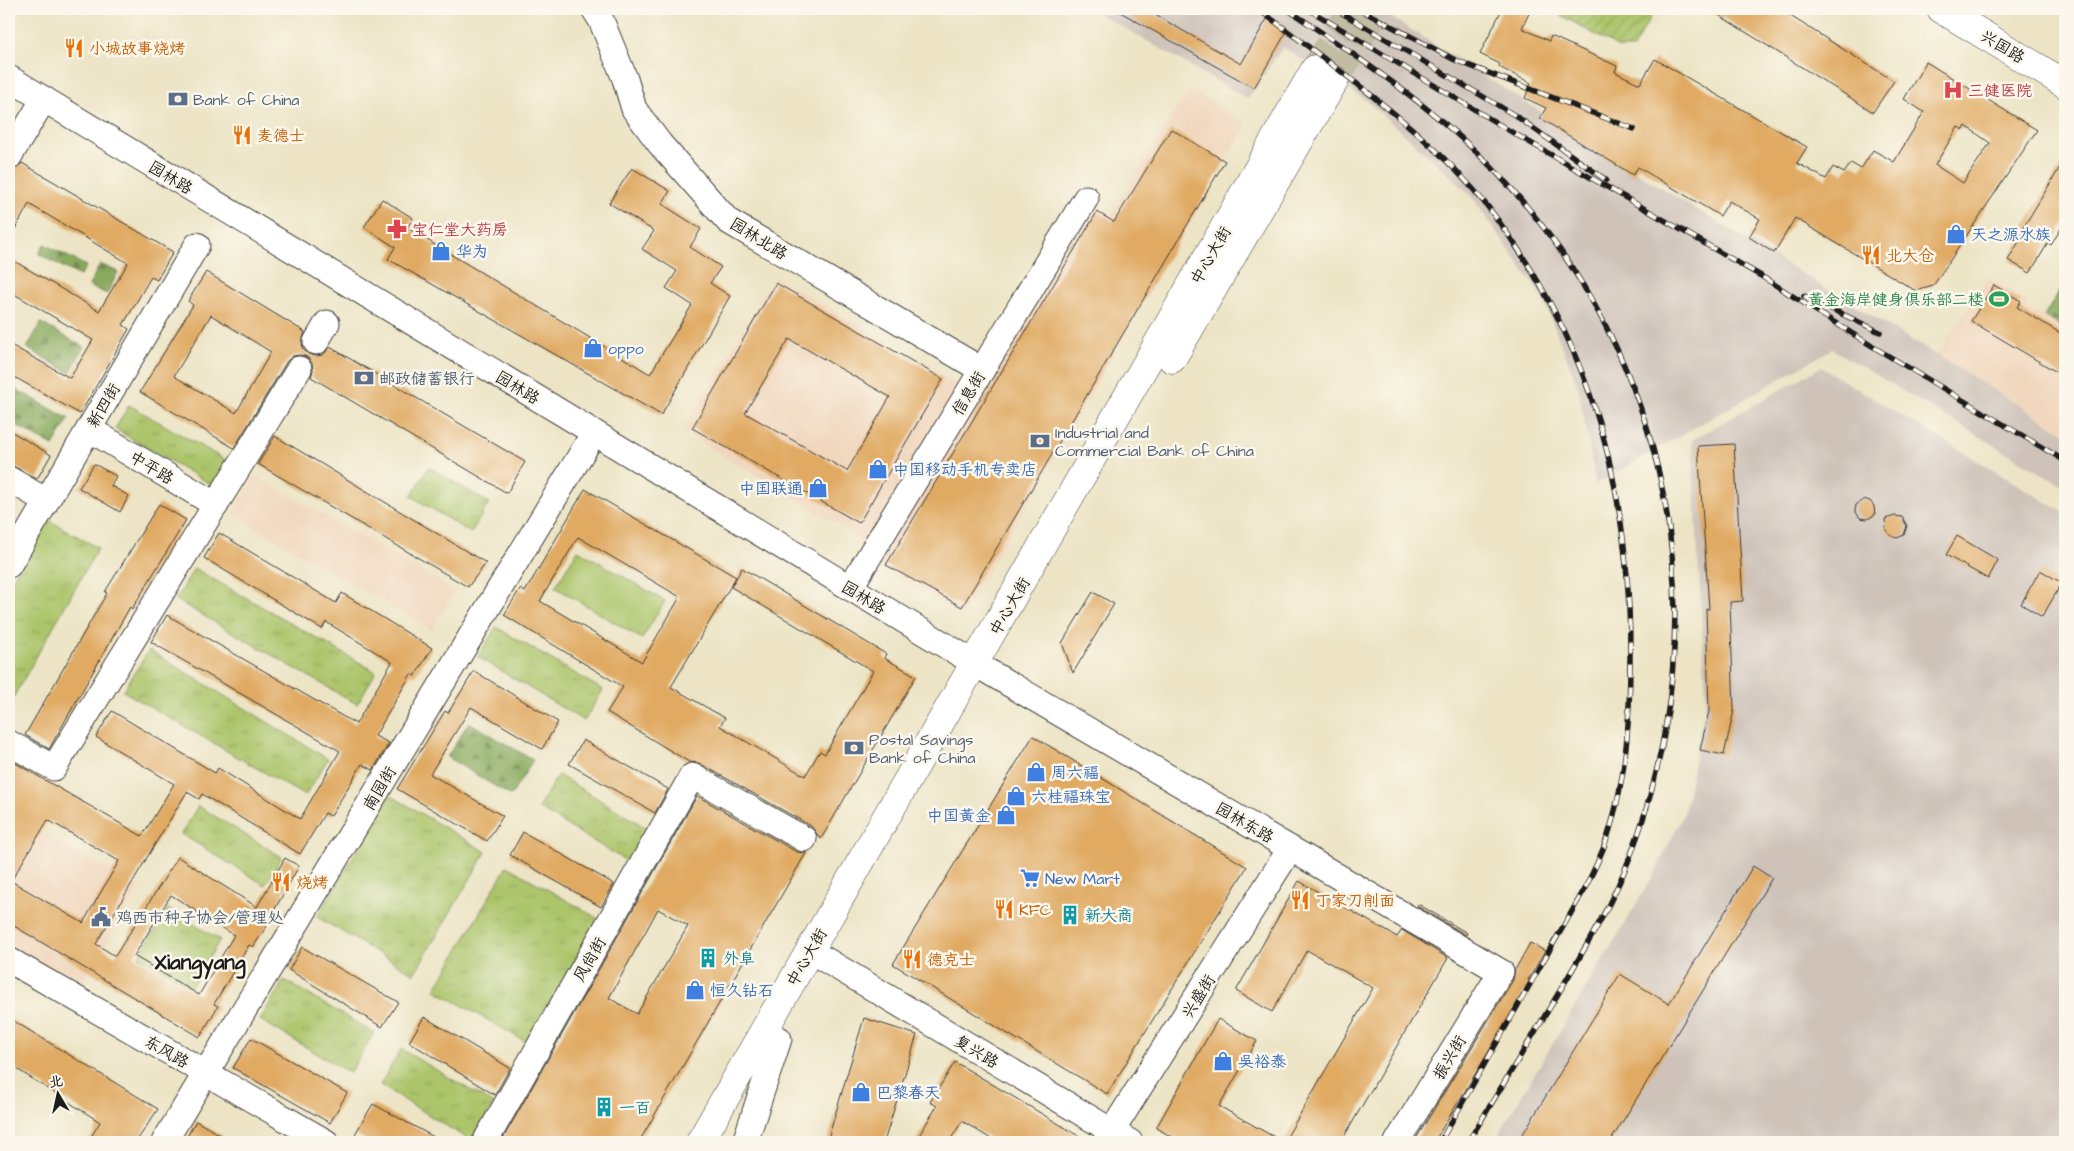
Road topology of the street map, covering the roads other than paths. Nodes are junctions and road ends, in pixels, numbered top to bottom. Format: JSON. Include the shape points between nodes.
{"nodes":[{"id":1,"x":594,"y":9,"type":"edge"},
{"id":2,"x":1941,"y":9,"type":"edge"},
{"id":3,"x":1325,"y":75,"type":"tunnel mouth"},
{"id":4,"x":2062,"y":75,"type":"edge"},
{"id":5,"x":9,"y":78,"type":"edge"},
{"id":6,"x":44,"y":99,"type":"junction"},
{"id":7,"x":9,"y":157,"type":"edge"},
{"id":8,"x":1086,"y":198,"type":"dead end"},
{"id":9,"x":197,"y":245,"type":"dead end"},
{"id":10,"x":299,"y":369,"type":"dead end"},
{"id":11,"x":982,"y":370,"type":"junction"},
{"id":12,"x":89,"y":429,"type":"junction"},
{"id":13,"x":594,"y":433,"type":"junction"},
{"id":14,"x":9,"y":479,"type":"edge"},
{"id":15,"x":46,"y":501,"type":"junction"},
{"id":16,"x":216,"y":504,"type":"junction"},
{"id":17,"x":9,"y":565,"type":"edge"},
{"id":18,"x":850,"y":588,"type":"junction"},
{"id":19,"x":982,"y":668,"type":"junction"},
{"id":20,"x":9,"y":743,"type":"edge"},
{"id":21,"x":804,"y":839,"type":"dead end"},
{"id":22,"x":1290,"y":849,"type":"junction"},
{"id":23,"x":9,"y":960,"type":"edge"},
{"id":24,"x":824,"y":960,"type":"junction"},
{"id":25,"x":1501,"y":972,"type":"joint"},
{"id":26,"x":779,"y":1040,"type":"joint"},
{"id":27,"x":206,"y":1073,"type":"junction"},
{"id":28,"x":1116,"y":1139,"type":"edge"},
{"id":29,"x":164,"y":1142,"type":"edge"},
{"id":30,"x":326,"y":1142,"type":"edge"},
{"id":31,"x":485,"y":1142,"type":"edge"},
{"id":32,"x":700,"y":1142,"type":"edge"},
{"id":33,"x":745,"y":1142,"type":"edge"},
{"id":34,"x":1397,"y":1142,"type":"edge"}],
"edges":[{"from":1,"to":11,"type":"street","name":"园林北路","via":[[634,109],[660,144],[728,221]]},
{"from":2,"to":4,"type":"main road","name":"兴国路"},
{"from":3,"to":19,"type":"main road","name":"中心大街"},
{"from":5,"to":6,"type":"street","name":"园林路"},
{"from":6,"to":7,"type":"street"},
{"from":6,"to":13,"type":"street","name":"园林路"},
{"from":8,"to":11,"type":"street","name":"信息街"},
{"from":9,"to":12,"type":"street","name":"新四街"},
{"from":10,"to":16,"type":"street"},
{"from":11,"to":18,"type":"street","name":"信息街"},
{"from":12,"to":15,"type":"street","name":"新四街"},
{"from":12,"to":16,"type":"street","name":"中平路"},
{"from":13,"to":18,"type":"street","name":"园林路"},
{"from":13,"to":27,"type":"street","name":"南园街"},
{"from":14,"to":15,"type":"street"},
{"from":15,"to":17,"type":"street","name":"新四街"},
{"from":16,"to":20,"type":"street","via":[[54,768]]},
{"from":18,"to":19,"type":"street","name":"园林路"},
{"from":19,"to":22,"type":"street","name":"园林东路"},
{"from":19,"to":24,"type":"main road","name":"中心大街"},
{"from":19,"to":32,"type":"main road","name":"中心大街"},
{"from":21,"to":31,"type":"street","name":"风尚街","via":[[692,776]]},
{"from":22,"to":25,"type":"street","name":"园林东路"},
{"from":22,"to":28,"type":"street","name":"兴盛街"},
{"from":23,"to":27,"type":"street","name":"东风路"},
{"from":24,"to":26,"type":"main road","name":"中心大街"},
{"from":24,"to":28,"type":"street","name":"复兴路"},
{"from":25,"to":34,"type":"street","name":"振兴街"},
{"from":26,"to":33,"type":"street"},
{"from":27,"to":29,"type":"street","name":"南园街"},
{"from":27,"to":30,"type":"street","name":"东风路"}]}
